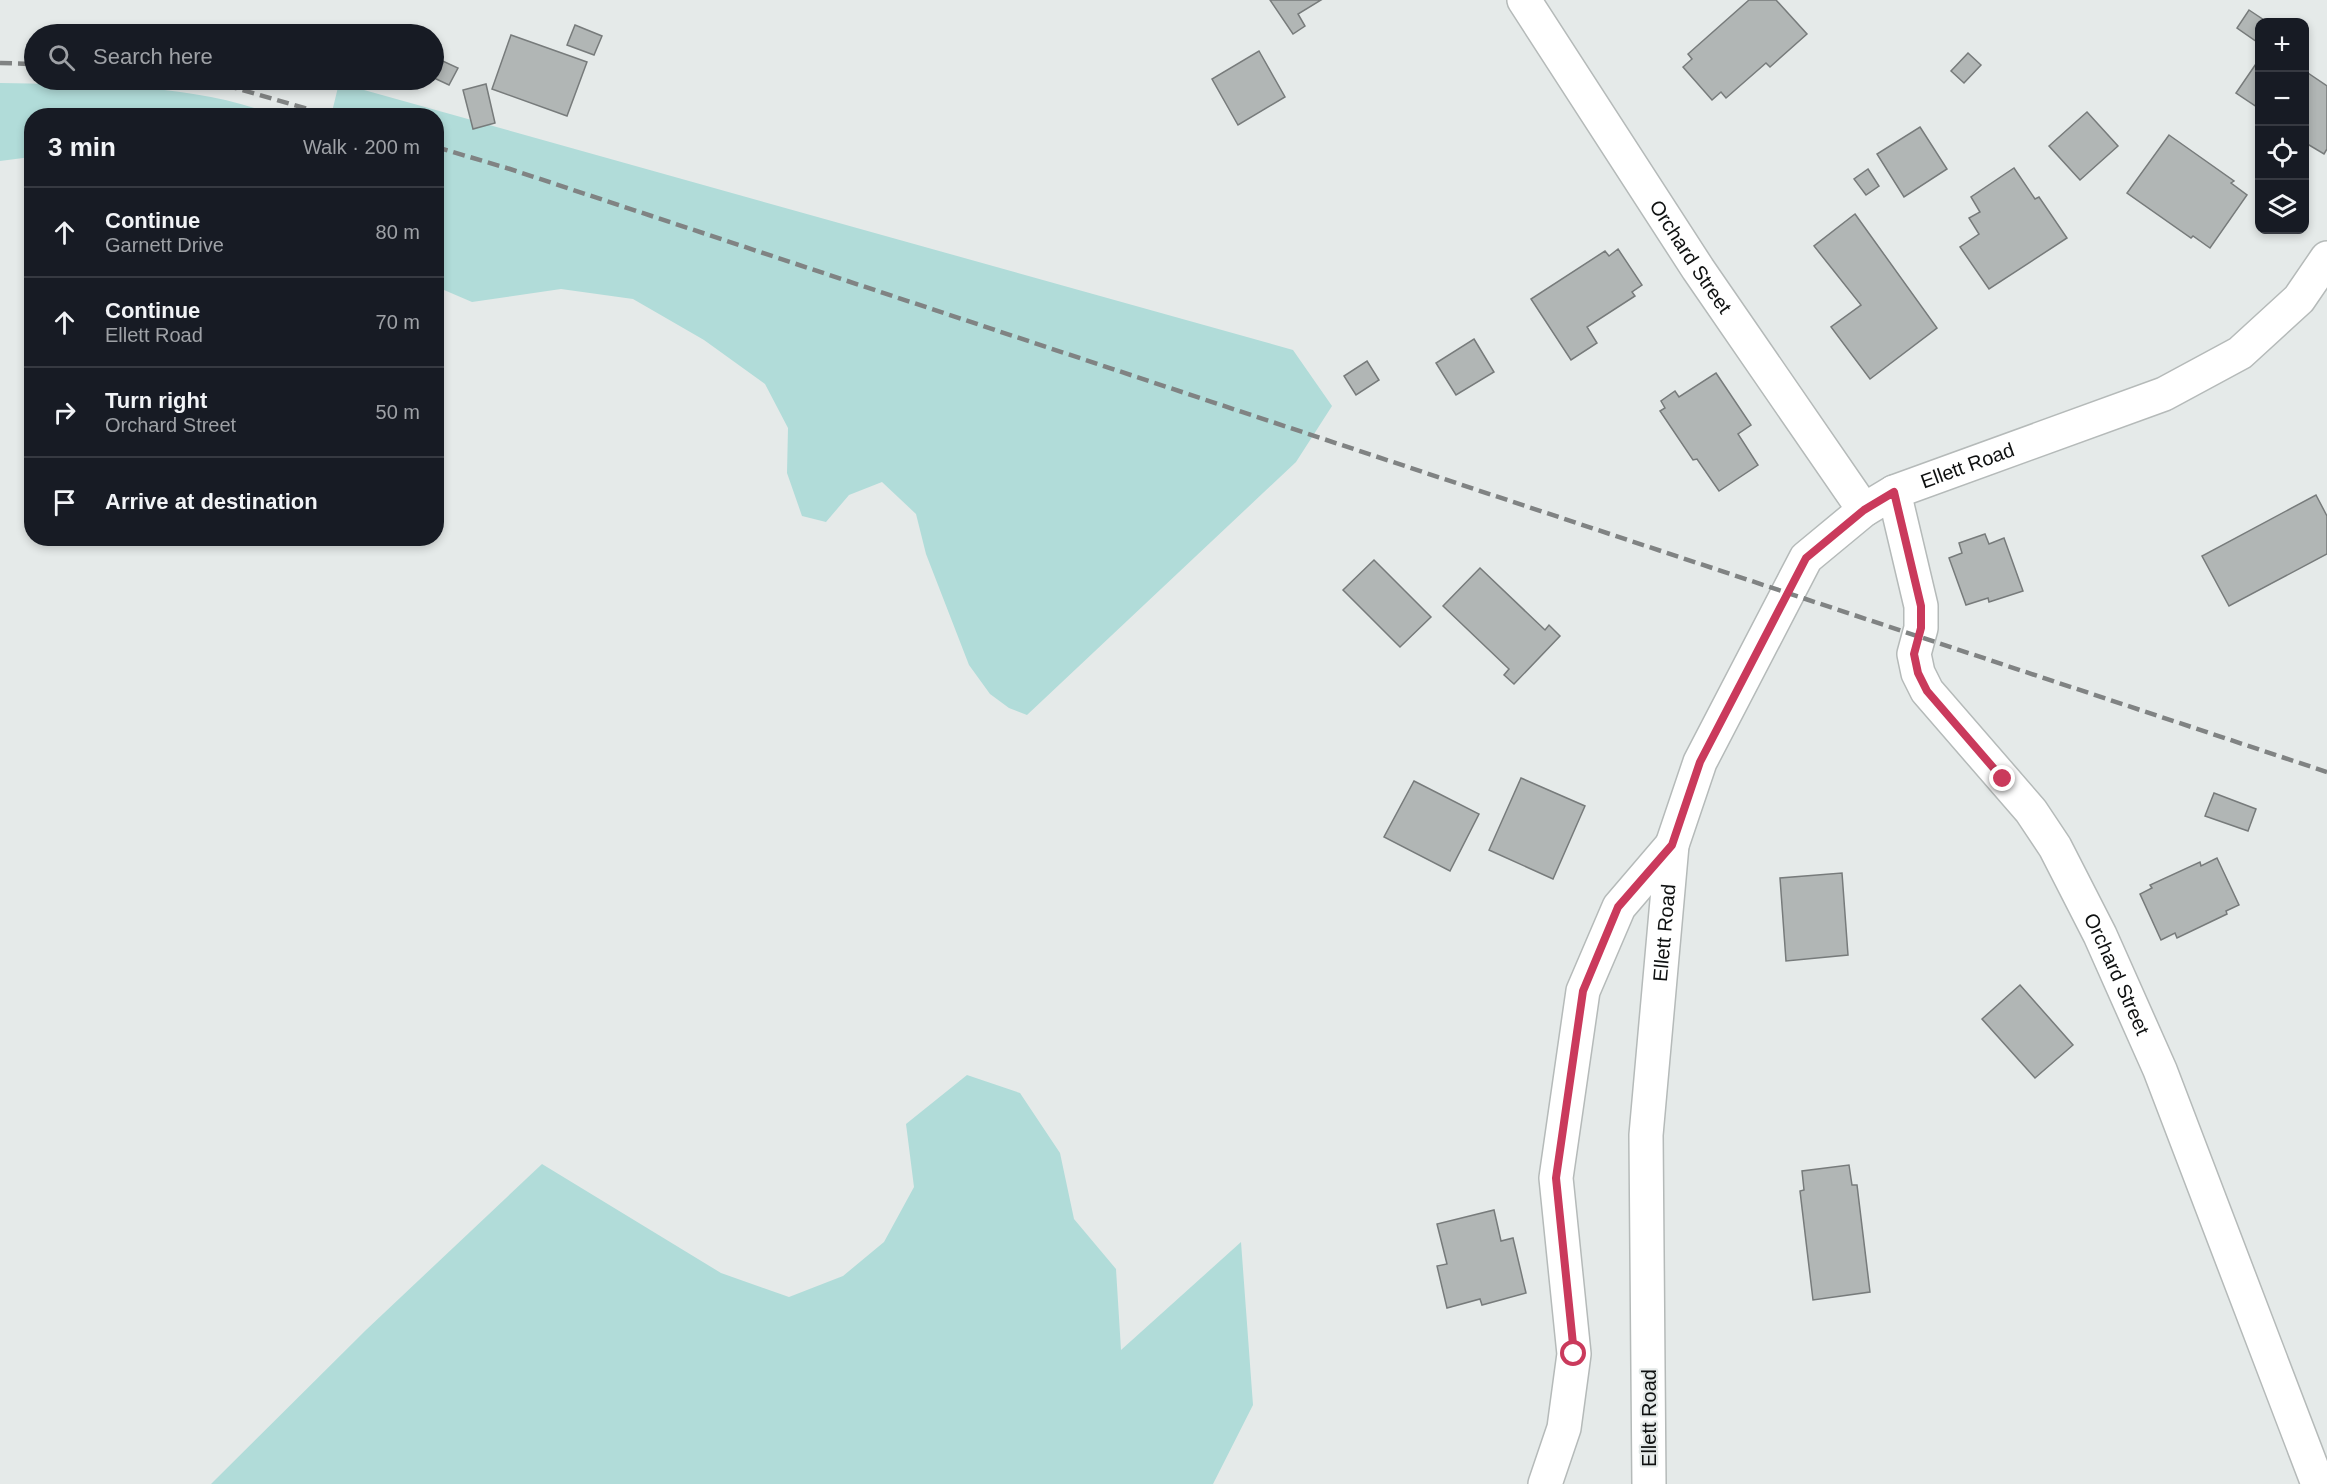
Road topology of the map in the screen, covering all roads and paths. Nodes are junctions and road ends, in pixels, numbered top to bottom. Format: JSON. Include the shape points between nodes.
{"nodes":[{"id":1,"x":1524,"y":0,"type":"edge"},
{"id":2,"x":2327,"y":258,"type":"edge"},
{"id":3,"x":1894,"y":492,"type":"junction"},
{"id":4,"x":1864,"y":510,"type":"junction"},
{"id":5,"x":1672,"y":845,"type":"junction"},
{"id":6,"x":1545,"y":1484,"type":"edge"},
{"id":7,"x":1649,"y":1484,"type":"edge"},
{"id":8,"x":2319,"y":1484,"type":"edge"}],
"edges":[{"from":1,"to":4,"type":"street","name":"Orchard Street","via":[[1698,269]]},
{"from":2,"to":3,"type":"street","name":"Ellett Road","via":[[2299,299],[2240,352],[2164,394]]},
{"from":3,"to":4,"type":"street","name":"Ellett Road"},
{"from":3,"to":8,"type":"street","name":"Orchard Street","via":[[1921,606],[1921,628],[1914,654],[1918,673],[1927,691],[2031,811],[2055,847],[2100,935],[2160,1070]]},
{"from":4,"to":5,"type":"street","name":"Ellett Road","via":[[1806,558],[1700,762]]},
{"from":5,"to":6,"type":"street","via":[[1618,907],[1583,991],[1556,1178],[1574,1354],[1564,1428]]},
{"from":5,"to":7,"type":"street","name":"Ellett Road","via":[[1646,1135]]}]}
